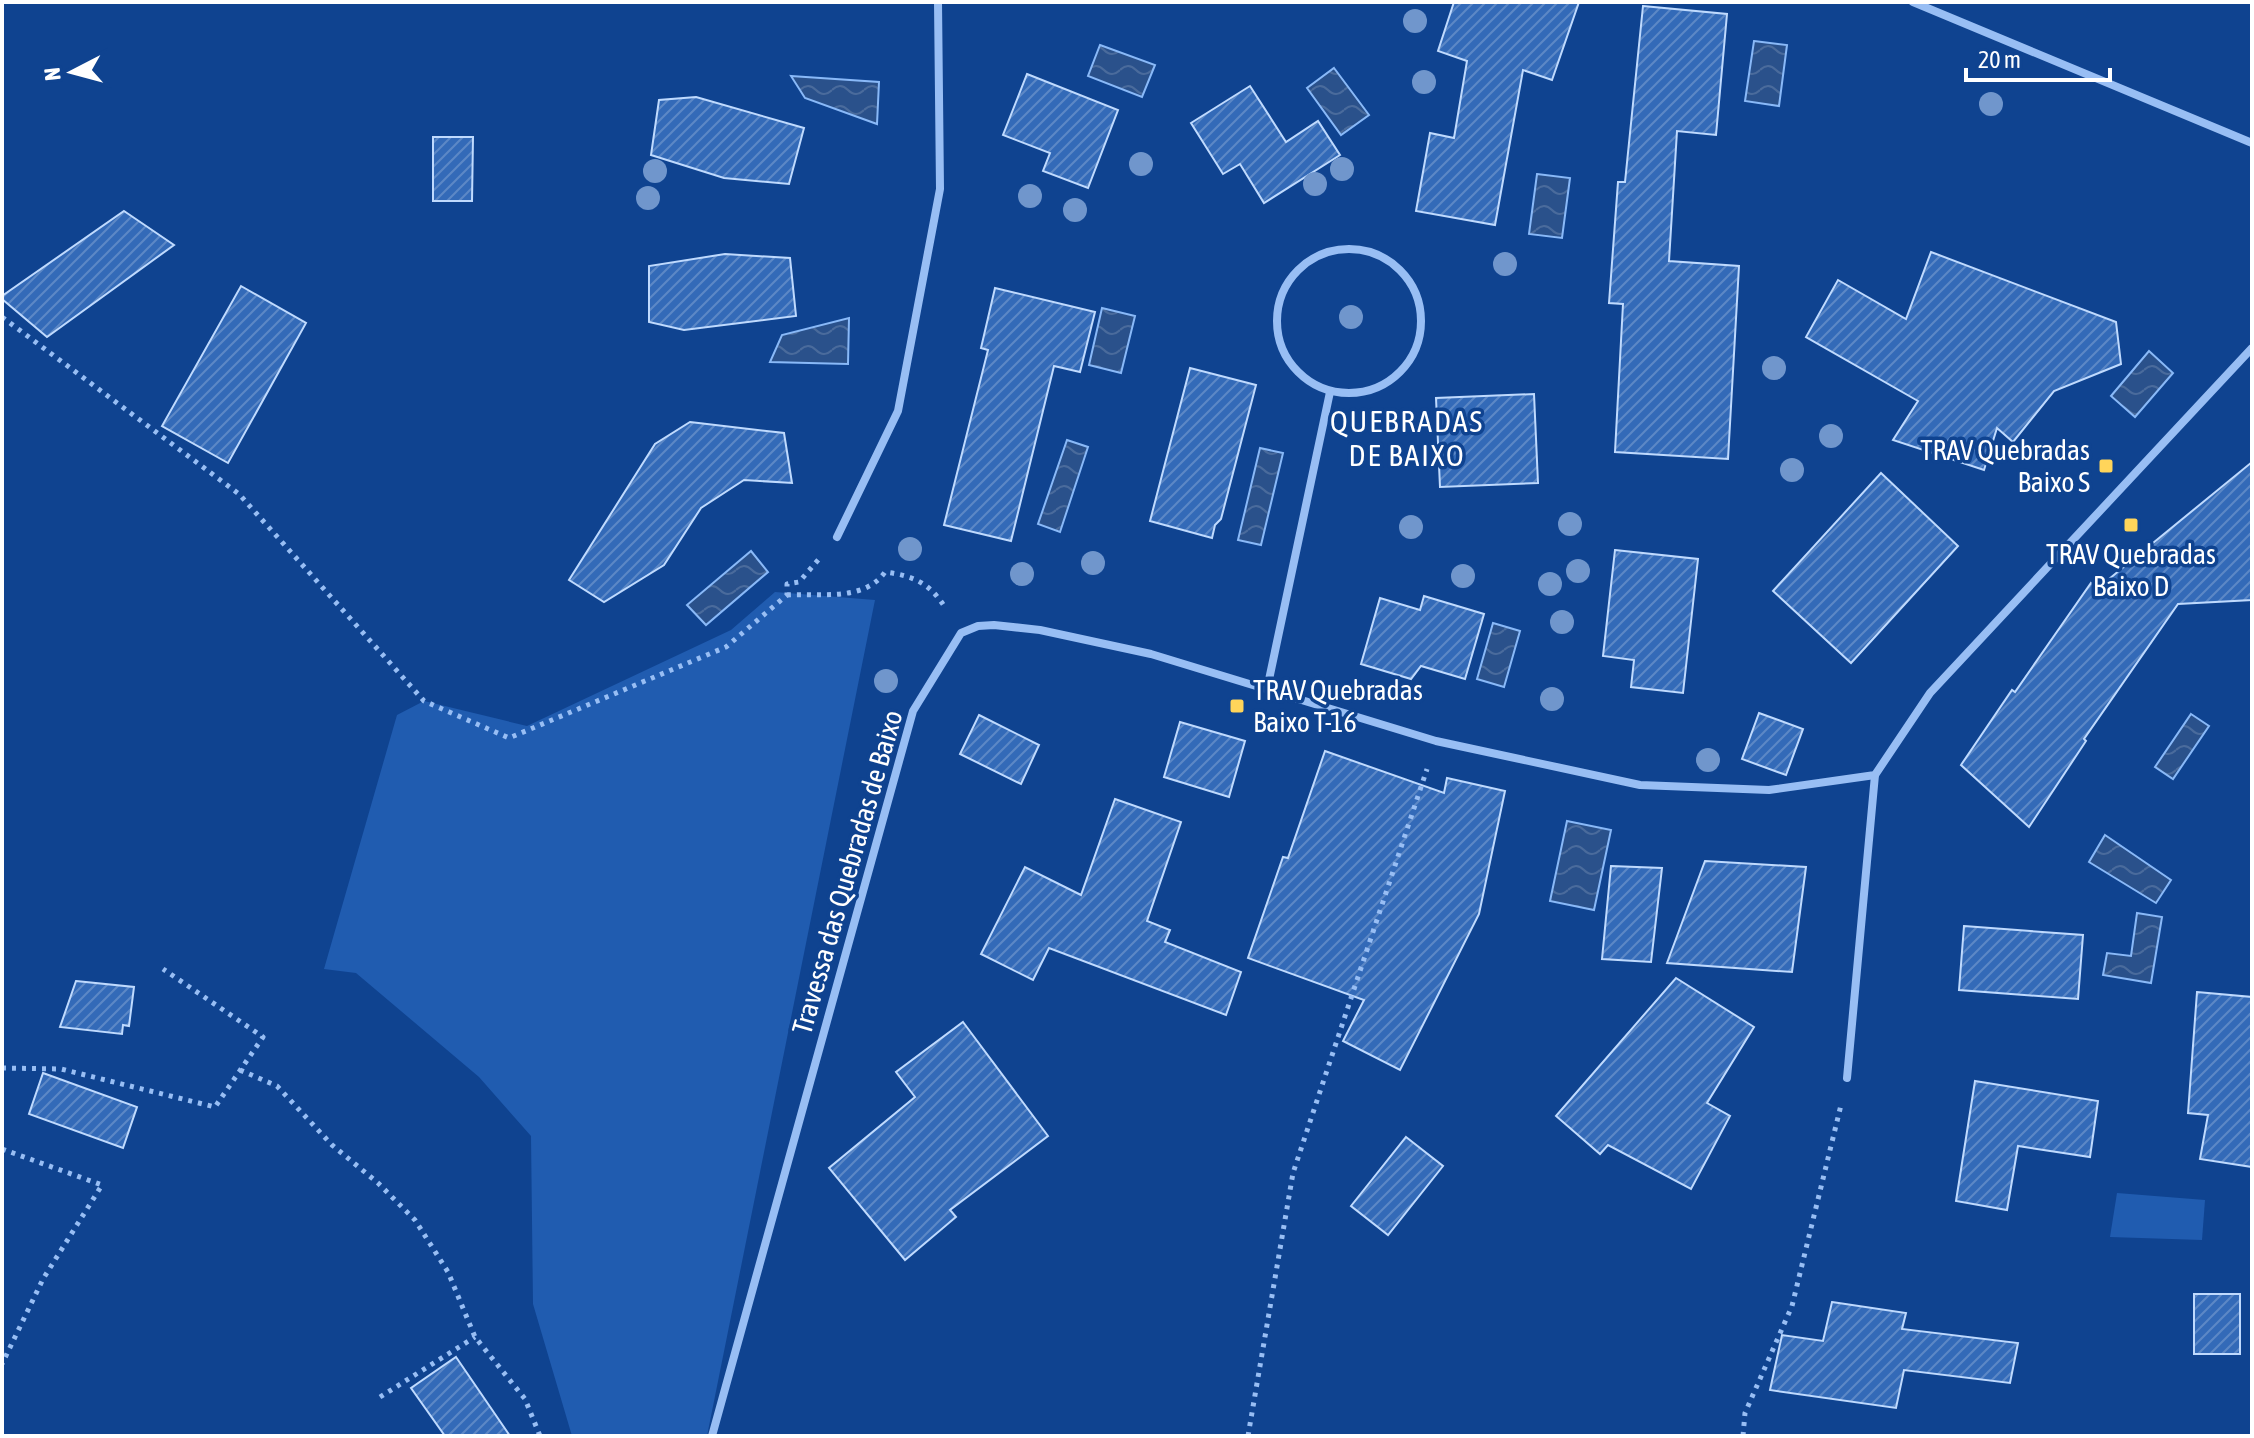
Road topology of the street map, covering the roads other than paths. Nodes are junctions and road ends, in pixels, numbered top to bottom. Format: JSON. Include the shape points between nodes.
{"nodes":[{"id":1,"x":938,"y":2,"type":"edge"},
{"id":2,"x":1913,"y":2,"type":"edge"},
{"id":3,"x":2252,"y":143,"type":"edge"},
{"id":4,"x":2252,"y":348,"type":"edge"},
{"id":5,"x":1330,"y":392,"type":"junction"},
{"id":6,"x":837,"y":537,"type":"road end"},
{"id":7,"x":1267,"y":689,"type":"junction"},
{"id":8,"x":1875,"y":775,"type":"junction"},
{"id":9,"x":1847,"y":1078,"type":"road end"},
{"id":10,"x":712,"y":1436,"type":"edge"}],
"edges":[{"from":1,"to":6,"type":"street","via":[[940,189],[898,411]]},
{"from":2,"to":3,"type":"street"},
{"from":4,"to":8,"type":"street","via":[[1930,693]]},
{"from":5,"to":5,"type":"street","via":[[1370,391],[1391,381],[1418,345],[1419,301],[1409,280],[1394,263],[1373,252],[1329,251],[1308,261],[1281,297],[1280,342],[1290,362],[1305,379]]},
{"from":5,"to":7,"type":"street"},
{"from":7,"to":8,"type":"street","name":"Travessa das Quebradas de Baixo","via":[[1436,741],[1640,785],[1769,790]]},
{"from":7,"to":10,"type":"street","name":"Travessa das Quebradas de Baixo","via":[[1151,654],[1040,630],[994,625],[961,633],[913,711]]},
{"from":8,"to":9,"type":"street"}]}
